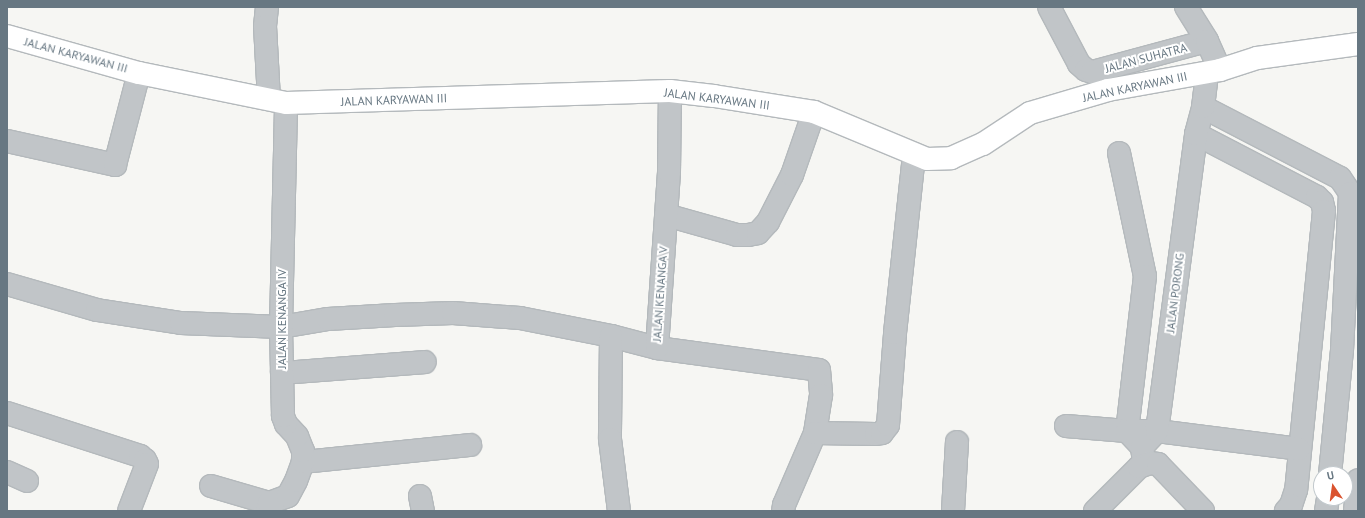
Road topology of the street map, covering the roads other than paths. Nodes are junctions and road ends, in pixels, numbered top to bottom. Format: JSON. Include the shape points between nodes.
{"nodes":[{"id":1,"x":267,"y":7,"type":"edge"},
{"id":2,"x":1049,"y":7,"type":"edge"},
{"id":3,"x":1186,"y":7,"type":"edge"},
{"id":4,"x":7,"y":36,"type":"edge"},
{"id":5,"x":1207,"y":41,"type":"junction"},
{"id":6,"x":1358,"y":44,"type":"edge"},
{"id":7,"x":1213,"y":71,"type":"junction"},
{"id":8,"x":139,"y":73,"type":"junction"},
{"id":9,"x":670,"y":91,"type":"junction"},
{"id":10,"x":277,"y":101,"type":"junction"},
{"id":11,"x":1203,"y":107,"type":"junction"},
{"id":12,"x":814,"y":112,"type":"junction"},
{"id":13,"x":1196,"y":134,"type":"junction"},
{"id":14,"x":7,"y":142,"type":"edge"},
{"id":15,"x":1119,"y":153,"type":"dead end"},
{"id":16,"x":914,"y":154,"type":"junction"},
{"id":17,"x":666,"y":215,"type":"junction"},
{"id":18,"x":7,"y":284,"type":"edge"},
{"id":19,"x":281,"y":327,"type":"junction"},
{"id":20,"x":612,"y":336,"type":"junction"},
{"id":21,"x":657,"y":348,"type":"junction"},
{"id":22,"x":425,"y":362,"type":"dead end"},
{"id":23,"x":282,"y":373,"type":"junction"},
{"id":24,"x":7,"y":412,"type":"edge"},
{"id":25,"x":1066,"y":426,"type":"dead end"},
{"id":26,"x":1127,"y":431,"type":"junction"},
{"id":27,"x":1157,"y":431,"type":"junction"},
{"id":28,"x":815,"y":433,"type":"junction"},
{"id":29,"x":957,"y":442,"type":"dead end"},
{"id":30,"x":470,"y":445,"type":"dead end"},
{"id":31,"x":1299,"y":449,"type":"junction"},
{"id":32,"x":1142,"y":459,"type":"junction"},
{"id":33,"x":303,"y":462,"type":"junction"},
{"id":34,"x":1331,"y":466,"type":"edge"},
{"id":35,"x":7,"y":472,"type":"edge"},
{"id":36,"x":1358,"y":480,"type":"edge"},
{"id":37,"x":27,"y":481,"type":"dead end"},
{"id":38,"x":211,"y":486,"type":"dead end"},
{"id":39,"x":268,"y":507,"type":"edge"},
{"id":40,"x":130,"y":511,"type":"edge"},
{"id":41,"x":619,"y":511,"type":"edge"},
{"id":42,"x":783,"y":511,"type":"edge"},
{"id":43,"x":953,"y":511,"type":"edge"},
{"id":44,"x":1095,"y":511,"type":"edge"},
{"id":45,"x":1203,"y":511,"type":"edge"},
{"id":46,"x":1286,"y":511,"type":"edge"},
{"id":47,"x":1355,"y":511,"type":"edge"}],
"edges":[{"from":1,"to":10,"type":"street","name":"JALAN KENANGA IV","via":[[265,26]]},
{"from":2,"to":5,"type":"street","name":"JALAN SUHATRA","via":[[1079,64],[1092,72]]},
{"from":3,"to":5,"type":"street"},
{"from":4,"to":8,"type":"street","name":"JALAN KARYAWAN III"},
{"from":5,"to":7,"type":"street"},
{"from":6,"to":7,"type":"street","name":"JALAN KARYAWAN III","via":[[1257,58]]},
{"from":7,"to":11,"type":"street","name":"JALAN PORONG"},
{"from":7,"to":16,"type":"street","name":"JALAN KARYAWAN III","via":[[1108,90],[1030,113],[983,144],[951,158],[927,159]]},
{"from":8,"to":10,"type":"street","name":"JALAN KARYAWAN III"},
{"from":8,"to":14,"type":"street","via":[[115,165]]},
{"from":9,"to":10,"type":"street","name":"JALAN KARYAWAN III"},
{"from":9,"to":12,"type":"street","name":"JALAN KARYAWAN III"},
{"from":9,"to":17,"type":"street","name":"JALAN KENANGA V"},
{"from":10,"to":19,"type":"street","name":"JALAN KENANGA IV"},
{"from":11,"to":13,"type":"street","name":"JALAN PORONG"},
{"from":11,"to":34,"type":"street","via":[[1340,178],[1350,193],[1342,350]]},
{"from":12,"to":16,"type":"street","name":"JALAN KARYAWAN III"},
{"from":12,"to":17,"type":"street","via":[[792,175],[768,222],[758,233],[748,236],[737,235]]},
{"from":13,"to":27,"type":"street","name":"JALAN PORONG"},
{"from":13,"to":31,"type":"street","via":[[1317,197],[1322,202],[1324,211]]},
{"from":15,"to":26,"type":"street","via":[[1145,276]]},
{"from":16,"to":28,"type":"street","via":[[888,426],[882,433],[876,434]]},
{"from":17,"to":21,"type":"street","name":"JALAN KENANGA V"},
{"from":18,"to":19,"type":"street","name":"JALAN KENANGA V","via":[[97,310],[181,323]]},
{"from":19,"to":20,"type":"street","name":"JALAN KENANGA V","via":[[328,319],[453,313],[520,318]]},
{"from":19,"to":23,"type":"street","name":"JALAN KENANGA IV"},
{"from":20,"to":21,"type":"street","name":"JALAN KENANGA V"},
{"from":20,"to":41,"type":"street","via":[[610,439]]},
{"from":21,"to":28,"type":"street","via":[[819,370],[821,395]]},
{"from":22,"to":23,"type":"street"},
{"from":23,"to":33,"type":"street","name":"JALAN KENANGA IV","via":[[284,420],[303,451]]},
{"from":24,"to":40,"type":"street","via":[[140,456],[145,460],[147,464]]},
{"from":25,"to":26,"type":"street"},
{"from":26,"to":27,"type":"street"},
{"from":26,"to":32,"type":"street"},
{"from":27,"to":31,"type":"street"},
{"from":27,"to":32,"type":"street"},
{"from":28,"to":42,"type":"street"},
{"from":29,"to":43,"type":"street"},
{"from":30,"to":33,"type":"street"},
{"from":31,"to":46,"type":"street","via":[[1296,490]]},
{"from":32,"to":44,"type":"street"},
{"from":32,"to":45,"type":"street","via":[[1158,464]]},
{"from":33,"to":39,"type":"street","via":[[288,496]]},
{"from":35,"to":37,"type":"street"},
{"from":36,"to":47,"type":"street"},
{"from":38,"to":39,"type":"street"}]}
